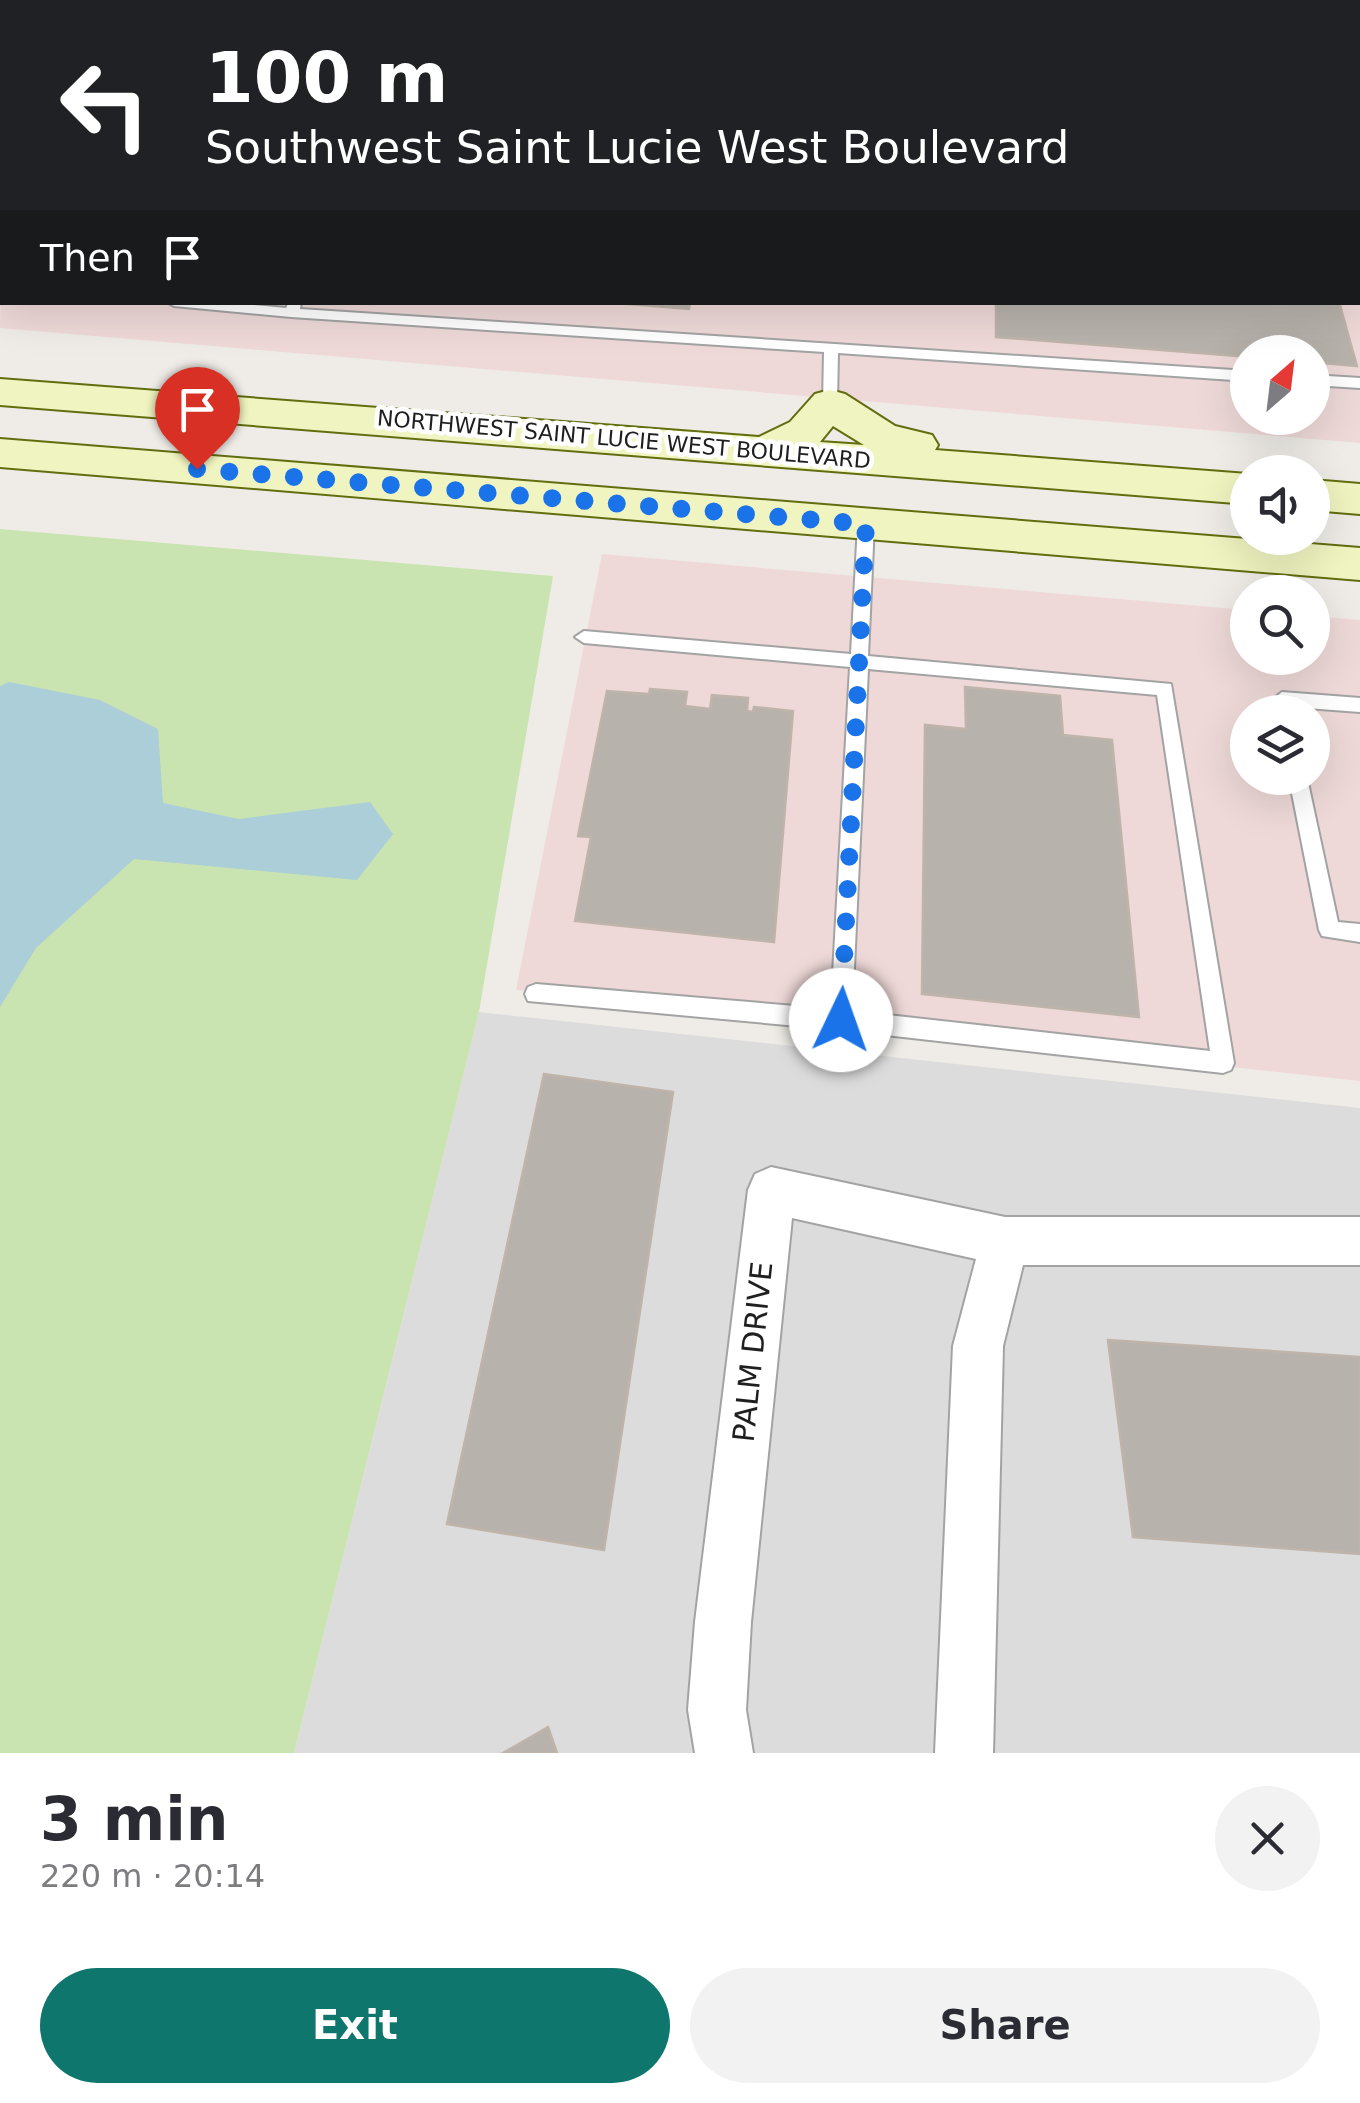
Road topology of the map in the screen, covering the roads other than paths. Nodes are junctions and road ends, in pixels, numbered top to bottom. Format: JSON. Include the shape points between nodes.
{"nodes":[{"id":1,"x":227,"y":305,"type":"edge"},
{"id":2,"x":293,"y":308,"type":"edge"},
{"id":3,"x":361,"y":310,"type":"edge"},
{"id":4,"x":832,"y":348,"type":"junction"},
{"id":5,"x":1230,"y":375,"type":"edge"},
{"id":6,"x":1330,"y":382,"type":"edge"},
{"id":7,"x":1360,"y":384,"type":"edge"},
{"id":8,"x":0,"y":392,"type":"edge"},
{"id":9,"x":830,"y":403,"type":"junction"},
{"id":10,"x":765,"y":451,"type":"junction"},
{"id":11,"x":0,"y":453,"type":"edge"},
{"id":12,"x":1230,"y":495,"type":"edge"},
{"id":13,"x":1330,"y":496,"type":"edge"},
{"id":14,"x":1360,"y":498,"type":"edge"},
{"id":15,"x":1230,"y":500,"type":"edge"},
{"id":16,"x":1230,"y":504,"type":"edge"},
{"id":17,"x":866,"y":524,"type":"junction"},
{"id":18,"x":1330,"y":534,"type":"edge"},
{"id":19,"x":1017,"y":536,"type":"junction"},
{"id":20,"x":1360,"y":536,"type":"edge"},
{"id":21,"x":1360,"y":564,"type":"edge"},
{"id":22,"x":584,"y":637,"type":"dead end"},
{"id":23,"x":860,"y":659,"type":"junction"},
{"id":24,"x":1360,"y":704,"type":"edge"},
{"id":25,"x":1330,"y":705,"type":"edge"},
{"id":26,"x":1302,"y":795,"type":"edge"},
{"id":27,"x":1330,"y":930,"type":"junction"},
{"id":28,"x":1360,"y":934,"type":"edge"},
{"id":29,"x":1360,"y":949,"type":"edge"},
{"id":30,"x":536,"y":994,"type":"dead end"},
{"id":31,"x":841,"y":1020,"type":"junction"},
{"id":32,"x":1006,"y":1241,"type":"junction"},
{"id":33,"x":1360,"y":1241,"type":"edge"},
{"id":34,"x":724,"y":1753,"type":"edge"},
{"id":35,"x":964,"y":1753,"type":"edge"}],
"edges":[{"from":1,"to":2,"type":"lane"},
{"from":2,"to":3,"type":"lane"},
{"from":3,"to":4,"type":"lane"},
{"from":4,"to":5,"type":"lane"},
{"from":4,"to":9,"type":"lane"},
{"from":6,"to":7,"type":"lane"},
{"from":8,"to":10,"type":"main road","name":"NORTHWEST SAINT LUCIE WEST BOULEVARD"},
{"from":9,"to":10,"type":"main road","via":[[805,432]]},
{"from":9,"to":12,"type":"main road","via":[[884,440],[1163,465]]},
{"from":10,"to":15,"type":"main road","name":"NORTHWEST SAINT LUCIE WEST BOULEVARD"},
{"from":11,"to":17,"type":"main road"},
{"from":13,"to":14,"type":"main road"},
{"from":16,"to":19,"type":"main road"},
{"from":17,"to":19,"type":"main road"},
{"from":17,"to":23,"type":"lane"},
{"from":18,"to":20,"type":"main road"},
{"from":19,"to":21,"type":"main road"},
{"from":22,"to":23,"type":"lane"},
{"from":23,"to":31,"type":"lane"},
{"from":23,"to":31,"type":"lane","via":[[1165,689],[1223,1063]]},
{"from":24,"to":25,"type":"lane"},
{"from":26,"to":27,"type":"lane"},
{"from":27,"to":28,"type":"lane"},
{"from":27,"to":29,"type":"lane"},
{"from":30,"to":31,"type":"lane"},
{"from":32,"to":33,"type":"street","name":"PALM DRIVE"},
{"from":32,"to":34,"type":"street","name":"PALM DRIVE","via":[[771,1190],[722,1622],[717,1710]]},
{"from":32,"to":35,"type":"street","via":[[978,1346]]}]}
